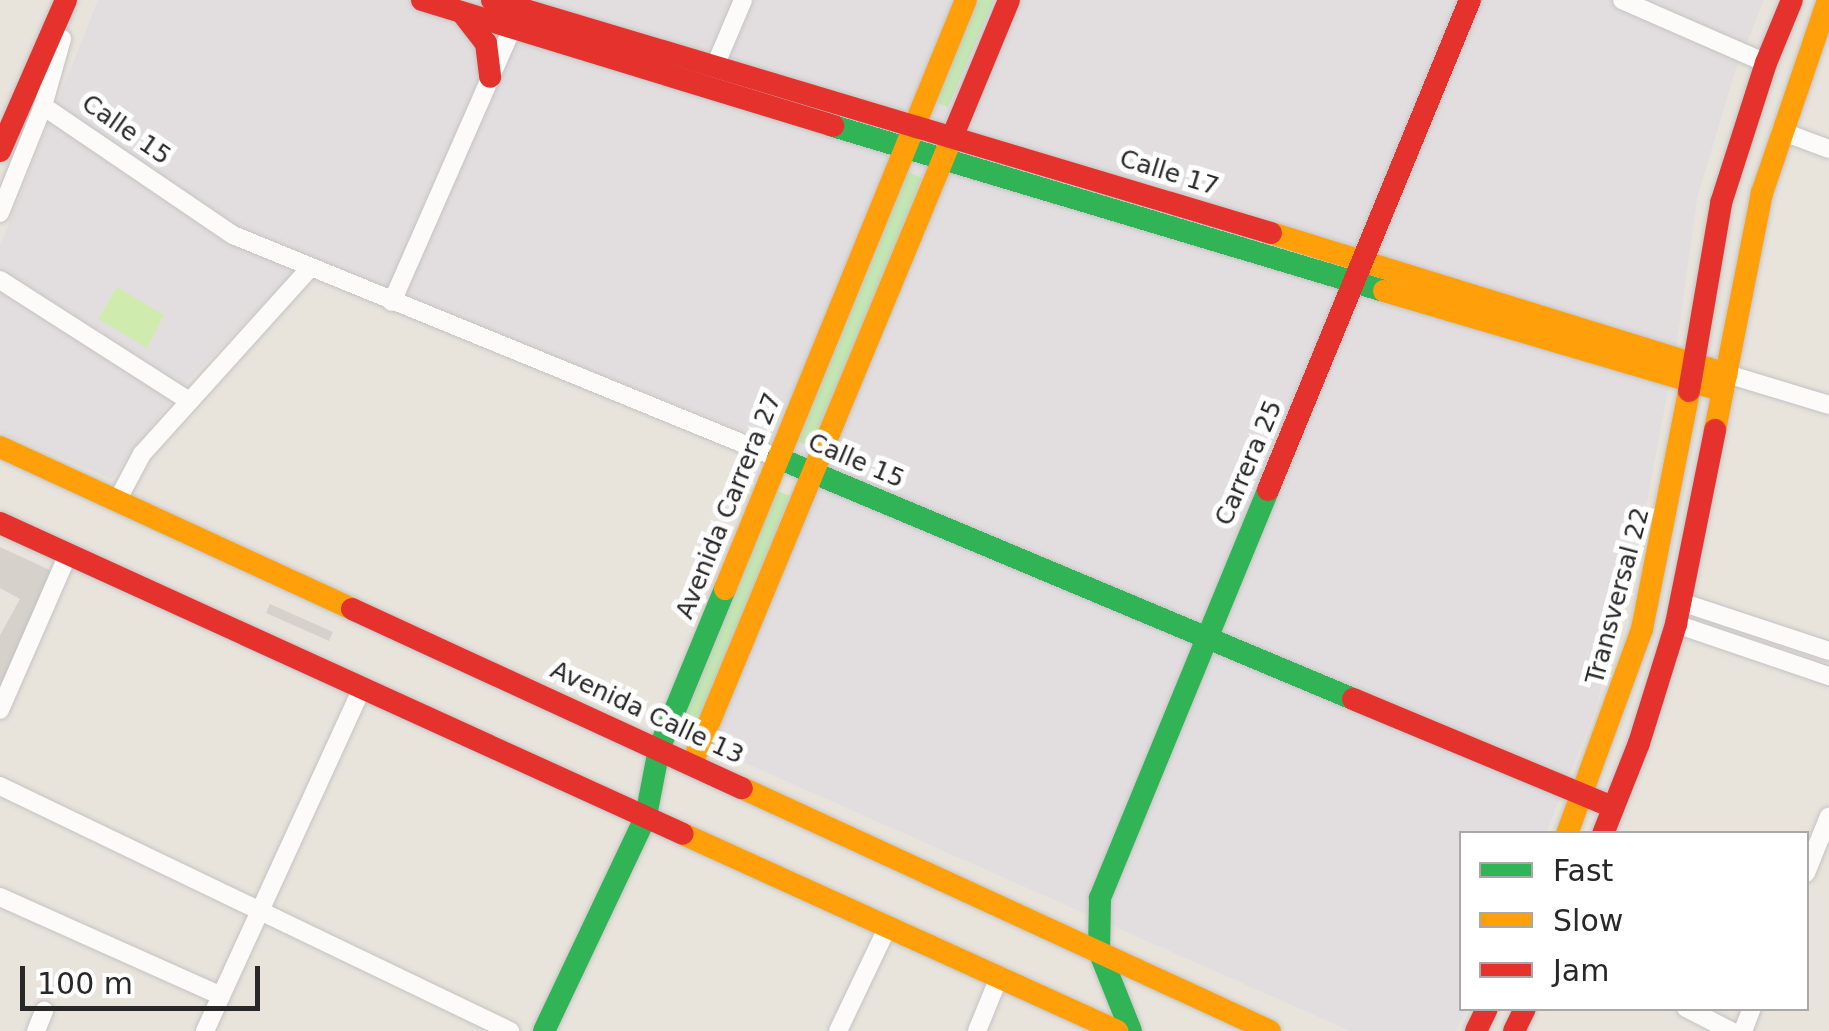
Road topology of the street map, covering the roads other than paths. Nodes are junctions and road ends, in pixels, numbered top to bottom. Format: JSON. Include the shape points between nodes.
{"nodes":[{"id":1,"x":68,"y":0,"type":"edge"},
{"id":2,"x":422,"y":0,"type":"edge"},
{"id":3,"x":492,"y":0,"type":"edge"},
{"id":4,"x":743,"y":0,"type":"edge"},
{"id":5,"x":966,"y":0,"type":"edge"},
{"id":6,"x":1010,"y":0,"type":"edge"},
{"id":7,"x":1470,"y":0,"type":"edge"},
{"id":8,"x":1622,"y":0,"type":"edge"},
{"id":9,"x":1792,"y":0,"type":"edge"},
{"id":10,"x":1828,"y":0,"type":"edge"},
{"id":11,"x":519,"y":13,"type":"edge"},
{"id":12,"x":463,"y":14,"type":"junction"},
{"id":13,"x":1766,"y":63,"type":"junction"},
{"id":14,"x":716,"y":66,"type":"junction"},
{"id":15,"x":490,"y":76,"type":"junction"},
{"id":16,"x":43,"y":106,"type":"junction"},
{"id":17,"x":912,"y":124,"type":"junction"},
{"id":18,"x":1782,"y":131,"type":"junction"},
{"id":19,"x":951,"y":136,"type":"junction"},
{"id":20,"x":2,"y":146,"type":"edge"},
{"id":21,"x":904,"y":146,"type":"junction"},
{"id":22,"x":1829,"y":149,"type":"edge"},
{"id":23,"x":940,"y":160,"type":"junction"},
{"id":24,"x":0,"y":212,"type":"edge"},
{"id":25,"x":309,"y":269,"type":"junction"},
{"id":26,"x":1359,"y":271,"type":"junction"},
{"id":27,"x":0,"y":280,"type":"edge"},
{"id":28,"x":392,"y":302,"type":"junction"},
{"id":29,"x":1692,"y":373,"type":"junction"},
{"id":30,"x":1725,"y":382,"type":"junction"},
{"id":31,"x":188,"y":400,"type":"junction"},
{"id":32,"x":1829,"y":405,"type":"edge"},
{"id":33,"x":0,"y":447,"type":"edge"},
{"id":34,"x":778,"y":458,"type":"junction"},
{"id":35,"x":810,"y":473,"type":"junction"},
{"id":36,"x":118,"y":499,"type":"junction"},
{"id":37,"x":0,"y":523,"type":"edge"},
{"id":38,"x":68,"y":554,"type":"junction"},
{"id":39,"x":1679,"y":613,"type":"junction"},
{"id":40,"x":1207,"y":636,"type":"junction"},
{"id":41,"x":1829,"y":650,"type":"edge"},
{"id":42,"x":1829,"y":676,"type":"edge"},
{"id":43,"x":362,"y":688,"type":"junction"},
{"id":44,"x":0,"y":710,"type":"edge"},
{"id":45,"x":659,"y":748,"type":"junction"},
{"id":46,"x":692,"y":764,"type":"junction"},
{"id":47,"x":0,"y":786,"type":"edge"},
{"id":48,"x":1583,"y":794,"type":"junction"},
{"id":49,"x":1613,"y":807,"type":"junction"},
{"id":50,"x":646,"y":816,"type":"junction"},
{"id":51,"x":1828,"y":820,"type":"edge"},
{"id":52,"x":1568,"y":831,"type":"edge"},
{"id":53,"x":1604,"y":831,"type":"edge"},
{"id":54,"x":1809,"y":866,"type":"edge"},
{"id":55,"x":0,"y":897,"type":"edge"},
{"id":56,"x":258,"y":912,"type":"junction"},
{"id":57,"x":884,"y":933,"type":"junction"},
{"id":58,"x":1100,"y":951,"type":"junction"},
{"id":59,"x":999,"y":977,"type":"junction"},
{"id":60,"x":221,"y":996,"type":"junction"},
{"id":61,"x":44,"y":1011,"type":"dead end"},
{"id":62,"x":1692,"y":1011,"type":"edge"},
{"id":63,"x":36,"y":1031,"type":"edge"},
{"id":64,"x":205,"y":1031,"type":"edge"},
{"id":65,"x":510,"y":1031,"type":"edge"},
{"id":66,"x":544,"y":1031,"type":"edge"},
{"id":67,"x":838,"y":1031,"type":"edge"},
{"id":68,"x":977,"y":1031,"type":"edge"},
{"id":69,"x":1117,"y":1031,"type":"edge"},
{"id":70,"x":1131,"y":1031,"type":"edge"},
{"id":71,"x":1270,"y":1031,"type":"edge"},
{"id":72,"x":1730,"y":1031,"type":"edge"}],
"edges":[{"from":1,"to":16,"type":"street"},
{"from":1,"to":20,"type":"main road"},
{"from":2,"to":12,"type":"main road","name":"Calle 17"},
{"from":3,"to":11,"type":"main road","name":"Calle 17"},
{"from":4,"to":14,"type":"street"},
{"from":5,"to":17,"type":"main road","name":"Avenida Carrera 27"},
{"from":6,"to":19,"type":"main road"},
{"from":7,"to":26,"type":"main road","name":"Carrera 25"},
{"from":8,"to":13,"type":"street"},
{"from":9,"to":13,"type":"main road","name":"Transversal 22"},
{"from":10,"to":18,"type":"main road"},
{"from":11,"to":12,"type":"main road","name":"Calle 17"},
{"from":11,"to":14,"type":"main road","name":"Calle 17"},
{"from":11,"to":15,"type":"street"},
{"from":11,"to":21,"type":"main road","name":"Calle 17"},
{"from":12,"to":15,"type":"main road","via":[[486,43]]},
{"from":13,"to":29,"type":"main road","name":"Transversal 22","via":[[1721,203]]},
{"from":14,"to":17,"type":"main road","name":"Calle 17"},
{"from":15,"to":28,"type":"street"},
{"from":16,"to":24,"type":"street"},
{"from":16,"to":25,"type":"street","name":"Calle 15","via":[[211,223]]},
{"from":17,"to":19,"type":"main road","name":"Calle 17"},
{"from":17,"to":21,"type":"main road","name":"Avenida Carrera 27"},
{"from":18,"to":22,"type":"street"},
{"from":18,"to":30,"type":"main road","via":[[1762,193]]},
{"from":19,"to":23,"type":"main road"},
{"from":19,"to":26,"type":"main road","name":"Calle 17"},
{"from":21,"to":23,"type":"main road","name":"Calle 17"},
{"from":21,"to":34,"type":"main road","name":"Avenida Carrera 27"},
{"from":23,"to":26,"type":"main road","name":"Calle 17"},
{"from":23,"to":35,"type":"main road"},
{"from":25,"to":28,"type":"street","name":"Calle 15"},
{"from":25,"to":31,"type":"street"},
{"from":26,"to":29,"type":"main road","name":"Calle 17"},
{"from":26,"to":40,"type":"main road","name":"Carrera 25"},
{"from":27,"to":31,"type":"street"},
{"from":28,"to":34,"type":"street","name":"Calle 15"},
{"from":29,"to":30,"type":"main road","name":"Calle 17"},
{"from":29,"to":48,"type":"main road","name":"Transversal 22","via":[[1642,629]]},
{"from":30,"to":32,"type":"street","name":"Calle 17"},
{"from":30,"to":39,"type":"main road"},
{"from":31,"to":36,"type":"street","via":[[142,454]]},
{"from":33,"to":36,"type":"main road","name":"Avenida Calle 13"},
{"from":34,"to":35,"type":"main road","name":"Calle 15"},
{"from":34,"to":45,"type":"main road","name":"Avenida Carrera 27"},
{"from":35,"to":40,"type":"main road","name":"Calle 15"},
{"from":35,"to":46,"type":"main road"},
{"from":36,"to":45,"type":"main road","name":"Avenida Calle 13"},
{"from":37,"to":38,"type":"main road"},
{"from":38,"to":43,"type":"main road"},
{"from":38,"to":44,"type":"street"},
{"from":39,"to":41,"type":"street"},
{"from":39,"to":42,"type":"street"},
{"from":39,"to":49,"type":"main road"},
{"from":40,"to":48,"type":"main road","name":"Calle 15"},
{"from":40,"to":58,"type":"main road","name":"Carrera 25","via":[[1100,898]]},
{"from":43,"to":50,"type":"main road"},
{"from":43,"to":56,"type":"street"},
{"from":45,"to":46,"type":"main road","name":"Avenida Calle 13"},
{"from":45,"to":50,"type":"main road","name":"Avenida Carrera 27"},
{"from":46,"to":58,"type":"main road","name":"Avenida Calle 13"},
{"from":47,"to":56,"type":"street"},
{"from":48,"to":49,"type":"main road","name":"Calle 15"},
{"from":48,"to":52,"type":"main road","name":"Transversal 22"},
{"from":49,"to":53,"type":"main road"},
{"from":50,"to":57,"type":"main road"},
{"from":50,"to":66,"type":"main road","name":"Avenida Carrera 27"},
{"from":51,"to":54,"type":"street"},
{"from":55,"to":60,"type":"street"},
{"from":56,"to":60,"type":"street"},
{"from":56,"to":65,"type":"street"},
{"from":57,"to":59,"type":"main road"},
{"from":57,"to":67,"type":"street"},
{"from":58,"to":70,"type":"main road"},
{"from":58,"to":71,"type":"main road","name":"Avenida Calle 13"},
{"from":59,"to":68,"type":"street"},
{"from":59,"to":69,"type":"main road"},
{"from":60,"to":64,"type":"street"},
{"from":61,"to":63,"type":"street"},
{"from":62,"to":72,"type":"street"}]}
